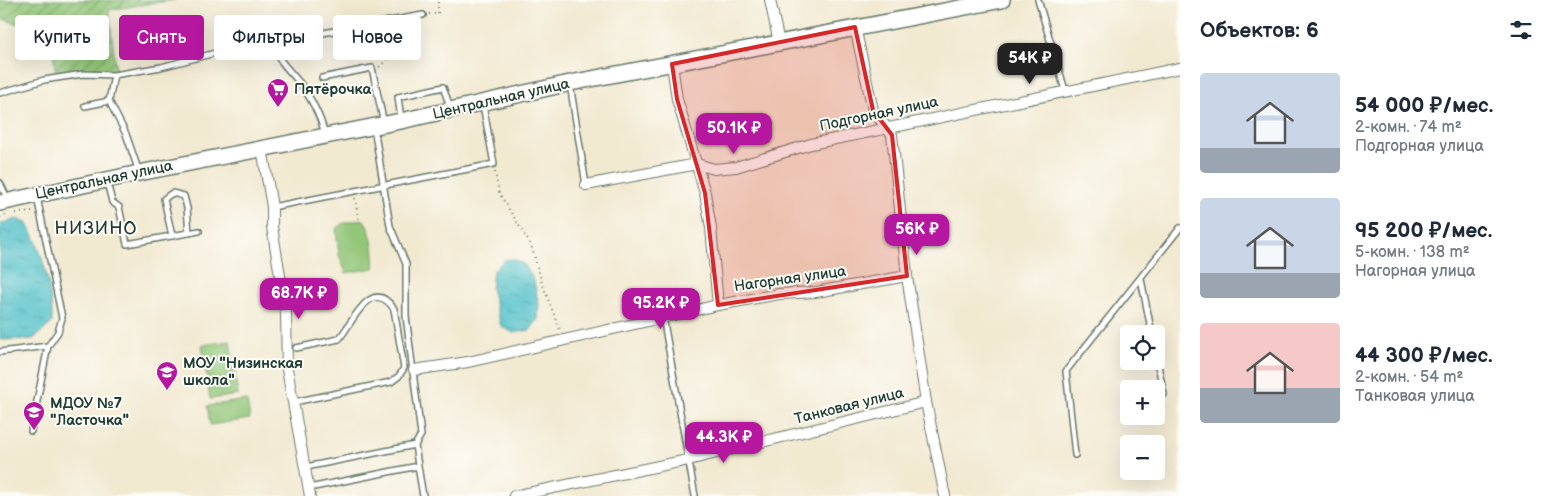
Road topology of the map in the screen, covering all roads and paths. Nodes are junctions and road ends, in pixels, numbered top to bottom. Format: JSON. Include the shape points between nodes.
{"nodes":[{"id":1,"x":438,"y":0,"type":"edge"},
{"id":2,"x":770,"y":0,"type":"edge"},
{"id":3,"x":1002,"y":0,"type":"edge"},
{"id":4,"x":1038,"y":0,"type":"edge"},
{"id":5,"x":423,"y":15,"type":"edge"},
{"id":6,"x":855,"y":27,"type":"junction"},
{"id":7,"x":779,"y":42,"type":"junction"},
{"id":8,"x":214,"y":54,"type":"edge"},
{"id":9,"x":278,"y":60,"type":"edge"},
{"id":10,"x":385,"y":60,"type":"edge"},
{"id":11,"x":672,"y":64,"type":"junction"},
{"id":12,"x":1180,"y":68,"type":"edge"},
{"id":13,"x":373,"y":72,"type":"junction"},
{"id":14,"x":114,"y":75,"type":"junction"},
{"id":15,"x":322,"y":78,"type":"dead end"},
{"id":16,"x":570,"y":83,"type":"junction"},
{"id":17,"x":1065,"y":90,"type":"junction"},
{"id":18,"x":0,"y":93,"type":"edge"},
{"id":19,"x":109,"y":100,"type":"junction"},
{"id":20,"x":482,"y":102,"type":"junction"},
{"id":21,"x":85,"y":106,"type":"dead end"},
{"id":22,"x":451,"y":110,"type":"junction"},
{"id":23,"x":401,"y":121,"type":"junction"},
{"id":24,"x":379,"y":125,"type":"junction"},
{"id":25,"x":885,"y":128,"type":"junction"},
{"id":26,"x":325,"y":135,"type":"junction"},
{"id":27,"x":262,"y":148,"type":"junction"},
{"id":28,"x":494,"y":164,"type":"junction"},
{"id":29,"x":697,"y":164,"type":"junction"},
{"id":30,"x":139,"y":173,"type":"junction"},
{"id":31,"x":107,"y":180,"type":"junction"},
{"id":32,"x":0,"y":183,"type":"edge"},
{"id":33,"x":385,"y":185,"type":"junction"},
{"id":34,"x":586,"y":185,"type":"joint"},
{"id":35,"x":354,"y":191,"type":"junction"},
{"id":36,"x":37,"y":194,"type":"junction"},
{"id":37,"x":4,"y":202,"type":"edge"},
{"id":38,"x":272,"y":207,"type":"junction"},
{"id":39,"x":41,"y":211,"type":"junction"},
{"id":40,"x":0,"y":217,"type":"edge"},
{"id":41,"x":359,"y":222,"type":"dead end"},
{"id":42,"x":1180,"y":228,"type":"edge"},
{"id":43,"x":199,"y":231,"type":"dead end"},
{"id":44,"x":189,"y":233,"type":"junction"},
{"id":45,"x":172,"y":236,"type":"junction"},
{"id":46,"x":907,"y":276,"type":"junction"},
{"id":47,"x":1141,"y":279,"type":"junction"},
{"id":48,"x":718,"y":305,"type":"junction"},
{"id":49,"x":663,"y":317,"type":"junction"},
{"id":50,"x":1150,"y":325,"type":"edge"},
{"id":51,"x":563,"y":340,"type":"junction"},
{"id":52,"x":48,"y":346,"type":"junction"},
{"id":53,"x":296,"y":348,"type":"dead end"},
{"id":54,"x":0,"y":352,"type":"edge"},
{"id":55,"x":414,"y":370,"type":"junction"},
{"id":56,"x":294,"y":402,"type":"junction"},
{"id":57,"x":926,"y":402,"type":"junction"},
{"id":58,"x":31,"y":431,"type":"dead end"},
{"id":59,"x":415,"y":445,"type":"junction"},
{"id":60,"x":1075,"y":455,"type":"dead end"},
{"id":61,"x":688,"y":460,"type":"junction"},
{"id":62,"x":418,"y":466,"type":"junction"},
{"id":63,"x":306,"y":467,"type":"junction"},
{"id":64,"x":309,"y":492,"type":"edge"},
{"id":65,"x":423,"y":496,"type":"edge"},
{"id":66,"x":514,"y":496,"type":"edge"},
{"id":67,"x":695,"y":496,"type":"edge"},
{"id":68,"x":945,"y":496,"type":"edge"}],
"edges":[{"from":1,"to":5,"type":"path","via":[[438,14]]},
{"from":2,"to":7,"type":"street"},
{"from":3,"to":6,"type":"street","name":"Центральная улица"},
{"from":4,"to":17,"type":"lane"},
{"from":6,"to":7,"type":"street","name":"Центральная улица"},
{"from":6,"to":25,"type":"street","via":[[873,110]]},
{"from":7,"to":11,"type":"street","name":"Центральная улица"},
{"from":8,"to":14,"type":"lane"},
{"from":9,"to":26,"type":"lane","via":[[300,83]]},
{"from":10,"to":13,"type":"path"},
{"from":11,"to":16,"type":"street","name":"Центральная улица"},
{"from":11,"to":29,"type":"street","via":[[677,99]]},
{"from":12,"to":17,"type":"street","name":"Подгорная улица"},
{"from":13,"to":15,"type":"lane","via":[[372,68]]},
{"from":13,"to":24,"type":"lane"},
{"from":14,"to":18,"type":"lane","via":[[83,74],[44,80]]},
{"from":14,"to":19,"type":"lane"},
{"from":16,"to":20,"type":"street","name":"Центральная улица"},
{"from":16,"to":34,"type":"lane"},
{"from":17,"to":25,"type":"street","name":"Подгорная улица"},
{"from":19,"to":21,"type":"lane"},
{"from":19,"to":30,"type":"lane","via":[[126,134]]},
{"from":20,"to":22,"type":"street","name":"Центральная улица"},
{"from":20,"to":28,"type":"lane"},
{"from":22,"to":23,"type":"street","name":"Центральная улица"},
{"from":22,"to":23,"type":"lane","via":[[442,87],[398,97]]},
{"from":23,"to":24,"type":"street","name":"Центральная улица"},
{"from":24,"to":26,"type":"street","name":"Центральная улица"},
{"from":24,"to":33,"type":"lane"},
{"from":25,"to":29,"type":"street","name":"Подгорная улица","via":[[811,144],[736,167],[714,169]]},
{"from":25,"to":46,"type":"street","via":[[892,136]]},
{"from":26,"to":27,"type":"street","name":"Центральная улица"},
{"from":27,"to":30,"type":"street","name":"Центральная улица"},
{"from":27,"to":38,"type":"street"},
{"from":28,"to":33,"type":"lane"},
{"from":28,"to":51,"type":"path","via":[[499,193],[531,245]]},
{"from":29,"to":34,"type":"street","name":"Подгорная улица"},
{"from":29,"to":48,"type":"street","via":[[711,228]]},
{"from":30,"to":31,"type":"street","name":"Центральная улица"},
{"from":31,"to":36,"type":"street","name":"Центральная улица"},
{"from":31,"to":45,"type":"lane","via":[[112,202],[119,207],[127,244]]},
{"from":32,"to":37,"type":"lane"},
{"from":33,"to":35,"type":"lane"},
{"from":33,"to":55,"type":"lane","via":[[390,226],[406,264],[406,316]]},
{"from":35,"to":38,"type":"lane"},
{"from":35,"to":41,"type":"path"},
{"from":36,"to":37,"type":"street","name":"Центральная улица"},
{"from":36,"to":39,"type":"lane"},
{"from":38,"to":56,"type":"street","via":[[272,227],[286,312],[287,369]]},
{"from":39,"to":40,"type":"path"},
{"from":39,"to":52,"type":"lane","via":[[62,318],[58,332]]},
{"from":42,"to":47,"type":"lane"},
{"from":43,"to":44,"type":"lane"},
{"from":44,"to":45,"type":"lane"},
{"from":44,"to":45,"type":"lane","via":[[184,196],[172,193],[164,199]]},
{"from":46,"to":48,"type":"street","name":"Нагорная улица"},
{"from":46,"to":57,"type":"street"},
{"from":47,"to":50,"type":"lane"},
{"from":47,"to":60,"type":"lane","via":[[1066,371]]},
{"from":48,"to":49,"type":"street","name":"Нагорная улица"},
{"from":49,"to":51,"type":"street","name":"Нагорная улица"},
{"from":49,"to":61,"type":"lane"},
{"from":51,"to":55,"type":"street","name":"Нагорная улица","via":[[468,362]]},
{"from":52,"to":54,"type":"lane"},
{"from":52,"to":58,"type":"lane"},
{"from":53,"to":56,"type":"lane","via":[[339,339],[361,305],[382,298],[394,309],[404,368],[400,376],[391,382]]},
{"from":55,"to":59,"type":"lane","via":[[421,435]]},
{"from":56,"to":63,"type":"street"},
{"from":57,"to":61,"type":"street","name":"Танковая улица"},
{"from":57,"to":68,"type":"street"},
{"from":59,"to":62,"type":"lane"},
{"from":59,"to":63,"type":"lane"},
{"from":61,"to":66,"type":"street","name":"Танковая улица"},
{"from":61,"to":67,"type":"lane"},
{"from":62,"to":64,"type":"lane"},
{"from":62,"to":65,"type":"lane"},
{"from":63,"to":64,"type":"street"}]}
